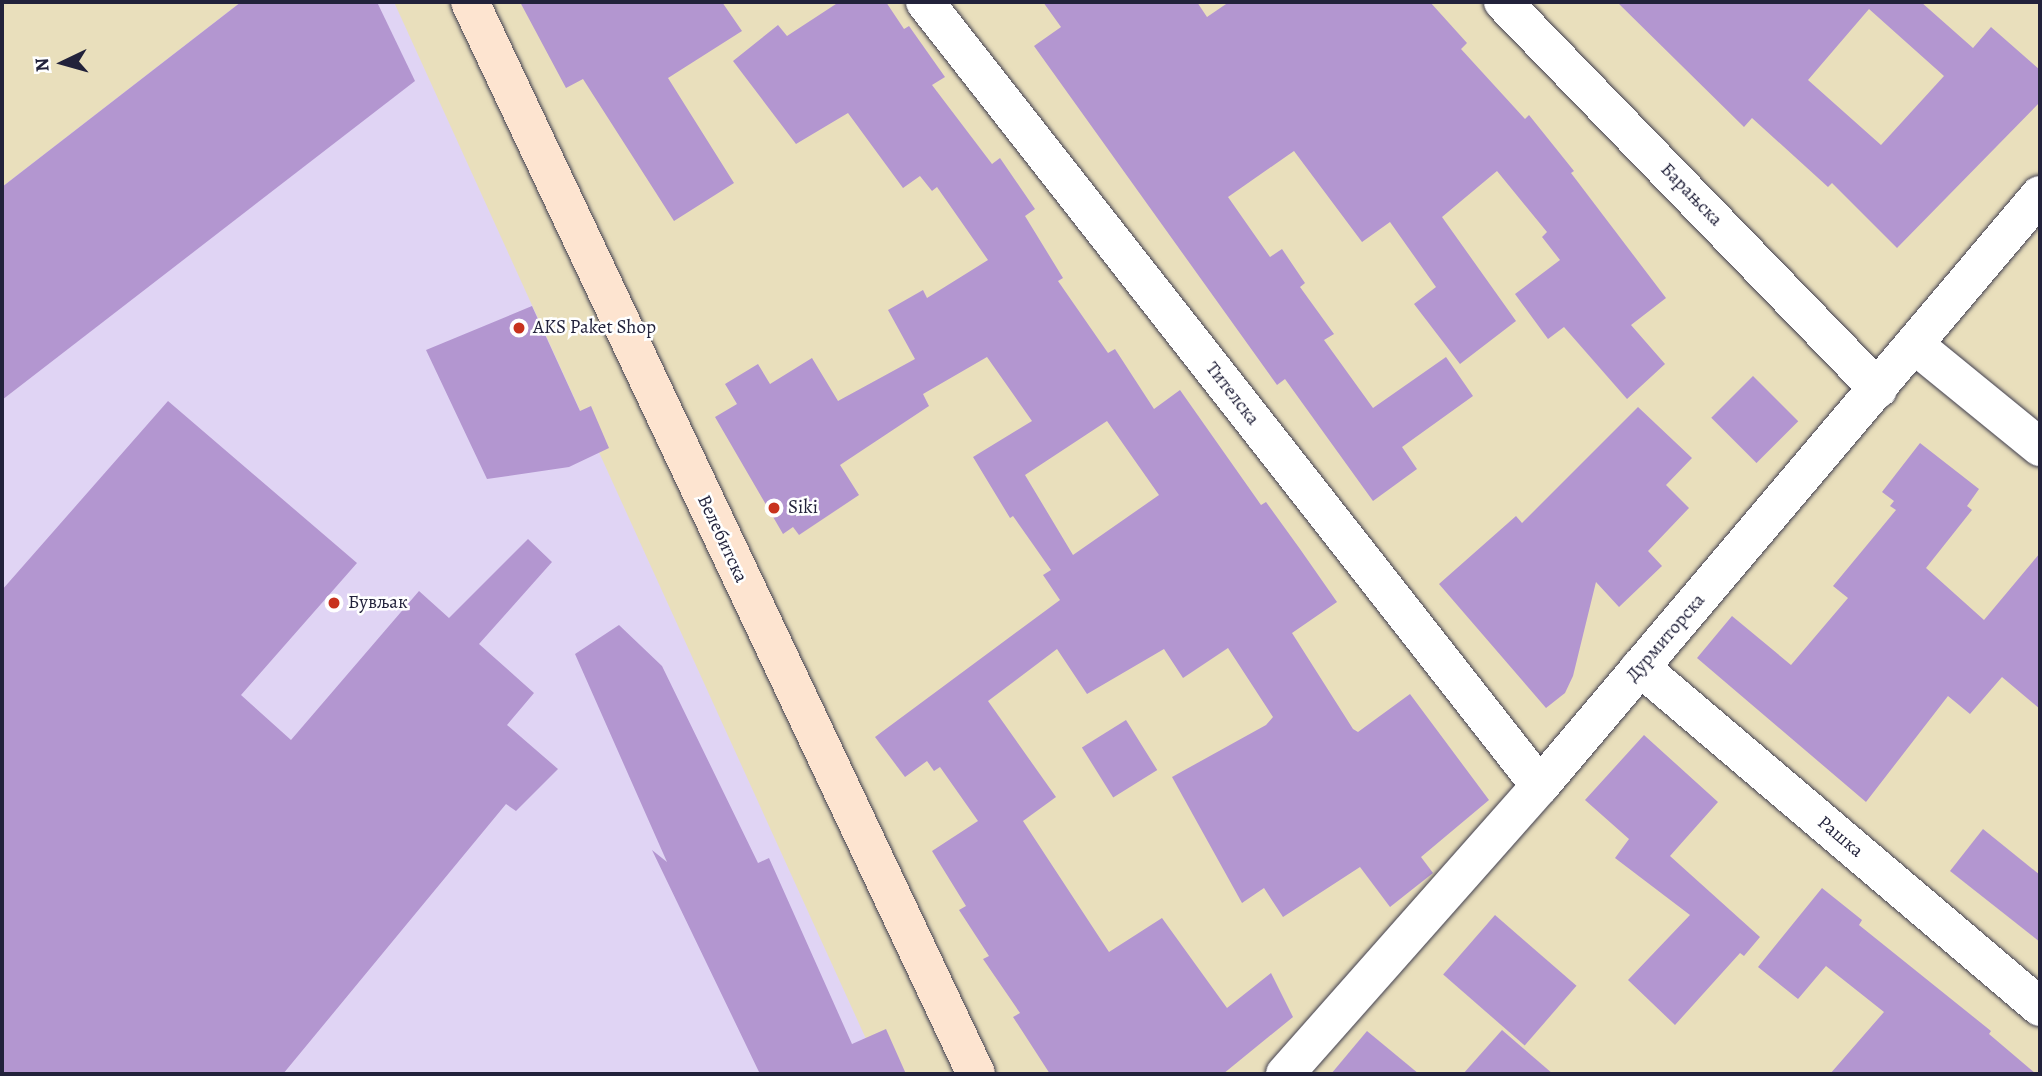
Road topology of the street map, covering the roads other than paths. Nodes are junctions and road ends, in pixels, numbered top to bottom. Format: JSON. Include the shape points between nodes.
{"nodes":[{"id":1,"x":470,"y":2,"type":"edge"},
{"id":2,"x":925,"y":2,"type":"edge"},
{"id":3,"x":1503,"y":2,"type":"edge"},
{"id":4,"x":2040,"y":195,"type":"edge"},
{"id":5,"x":1916,"y":346,"type":"junction"},
{"id":6,"x":1878,"y":389,"type":"junction"},
{"id":7,"x":2040,"y":447,"type":"edge"},
{"id":8,"x":1640,"y":667,"type":"junction"},
{"id":9,"x":1540,"y":786,"type":"junction"},
{"id":10,"x":2040,"y":1007,"type":"edge"},
{"id":11,"x":1288,"y":1073,"type":"edge"},
{"id":12,"x":976,"y":1074,"type":"edge"}],
"edges":[{"from":1,"to":12,"type":"street","name":"Велебитска"},
{"from":2,"to":9,"type":"street","name":"Тителска"},
{"from":3,"to":6,"type":"street","name":"Барањска"},
{"from":4,"to":5,"type":"street","name":"Дурмиторска"},
{"from":5,"to":6,"type":"street","name":"Дурмиторска"},
{"from":5,"to":7,"type":"street"},
{"from":6,"to":8,"type":"street","name":"Дурмиторска"},
{"from":8,"to":9,"type":"street","name":"Дурмиторска"},
{"from":8,"to":10,"type":"street","name":"Рашка"},
{"from":9,"to":11,"type":"street","name":"Дурмиторска"}]}
